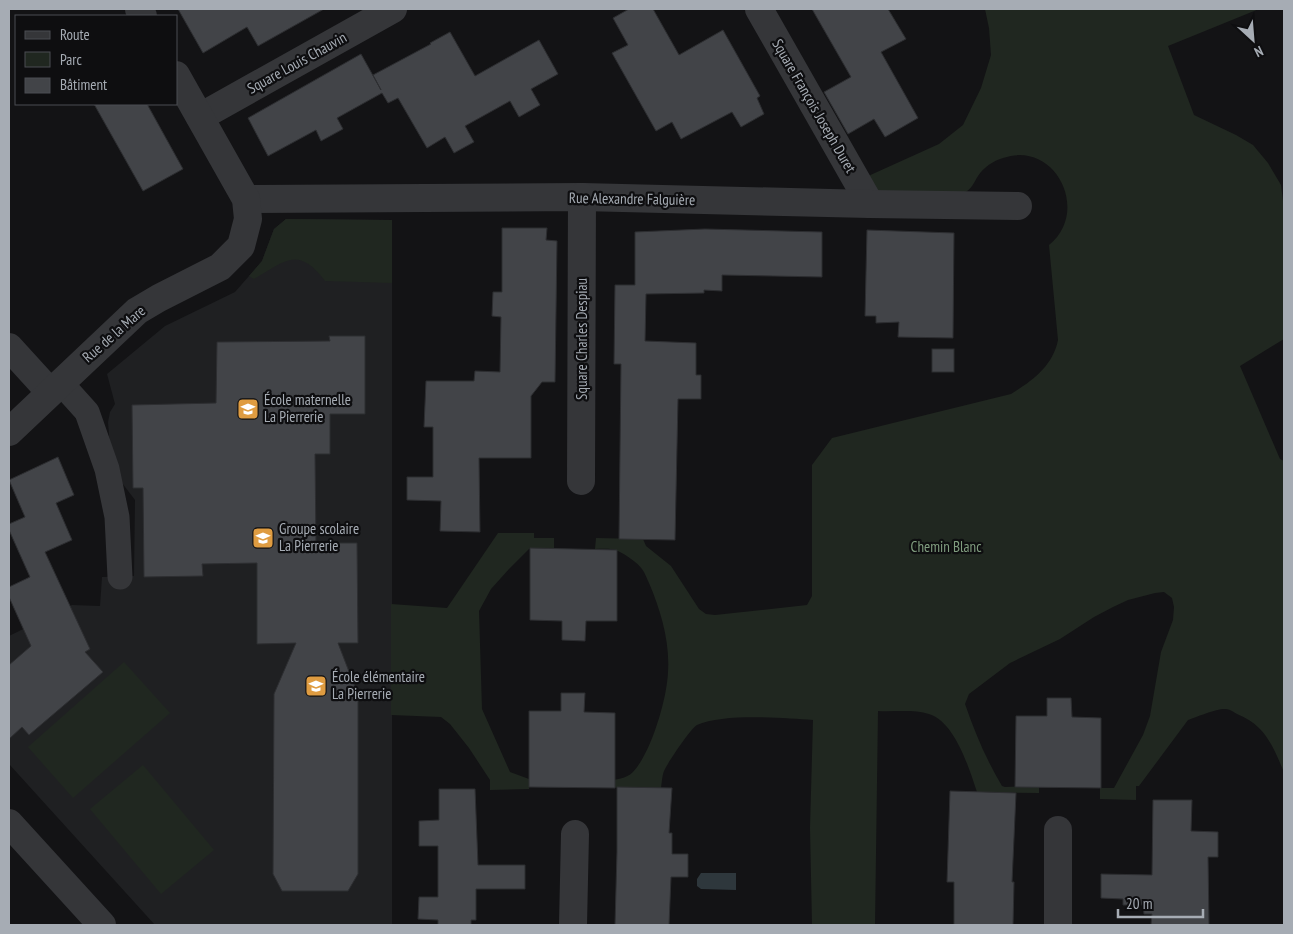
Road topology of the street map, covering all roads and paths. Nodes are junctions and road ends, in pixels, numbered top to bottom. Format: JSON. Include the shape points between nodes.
{"nodes":[{"id":1,"x":393,"y":9,"type":"edge"},
{"id":2,"x":759,"y":9,"type":"edge"},
{"id":3,"x":178,"y":78,"type":"edge"},
{"id":4,"x":200,"y":117,"type":"junction"},
{"id":5,"x":582,"y":197,"type":"junction"},
{"id":6,"x":246,"y":199,"type":"junction"},
{"id":7,"x":870,"y":204,"type":"junction"},
{"id":8,"x":1018,"y":206,"type":"dead end"},
{"id":9,"x":9,"y":347,"type":"edge"},
{"id":10,"x":55,"y":387,"type":"junction"},
{"id":11,"x":9,"y":432,"type":"edge"},
{"id":12,"x":581,"y":481,"type":"dead end"},
{"id":13,"x":120,"y":577,"type":"dead end"},
{"id":14,"x":9,"y":823,"type":"edge"},
{"id":15,"x":1058,"y":830,"type":"dead end"},
{"id":16,"x":575,"y":834,"type":"dead end"},
{"id":17,"x":102,"y":925,"type":"edge"},
{"id":18,"x":573,"y":925,"type":"edge"},
{"id":19,"x":1058,"y":925,"type":"edge"}],
"edges":[{"from":1,"to":4,"type":"street","name":"Square Louis Chauvin"},
{"from":2,"to":7,"type":"street","name":"Square François Joseph Duret"},
{"from":3,"to":4,"type":"street"},
{"from":4,"to":6,"type":"street"},
{"from":5,"to":6,"type":"street","name":"Rue Alexandre Falguière"},
{"from":5,"to":7,"type":"street","name":"Rue Alexandre Falguière"},
{"from":5,"to":12,"type":"street","name":"Square Charles Despiau"},
{"from":6,"to":10,"type":"street","name":"Rue de la Mare","via":[[248,219],[241,246],[220,267],[137,311]]},
{"from":7,"to":8,"type":"street","name":"Rue Alexandre Falguière"},
{"from":9,"to":10,"type":"street"},
{"from":10,"to":11,"type":"street","name":"Rue de la Mare"},
{"from":10,"to":13,"type":"street","via":[[87,412],[107,469],[117,517]]},
{"from":14,"to":17,"type":"street"},
{"from":15,"to":19,"type":"street"},
{"from":16,"to":18,"type":"street"}]}
